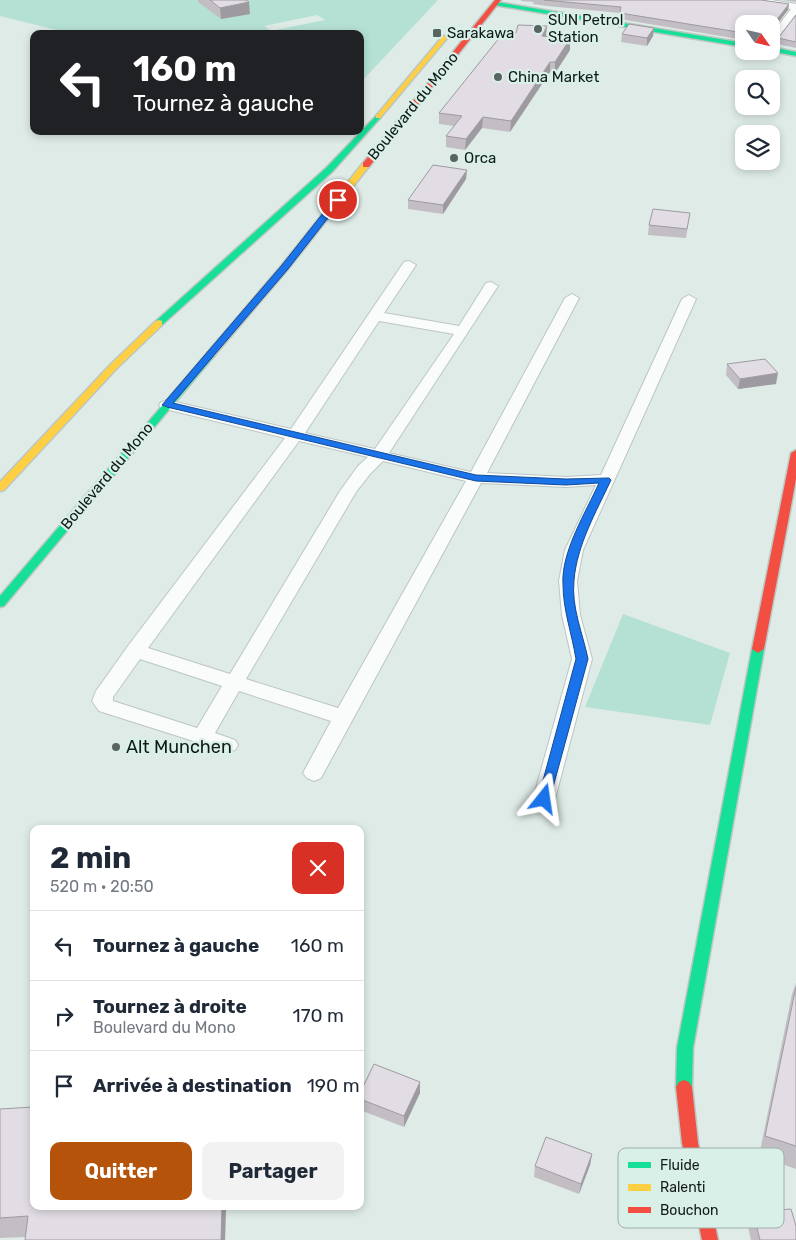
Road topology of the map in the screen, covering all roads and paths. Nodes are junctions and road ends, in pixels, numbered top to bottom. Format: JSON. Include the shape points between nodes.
{"nodes":[{"id":1,"x":754,"y":0,"type":"edge"},
{"id":2,"x":497,"y":2,"type":"edge"},
{"id":3,"x":796,"y":8,"type":"edge"},
{"id":4,"x":453,"y":28,"type":"dead end"},
{"id":5,"x":780,"y":30,"type":"edge"},
{"id":6,"x":735,"y":43,"type":"edge"},
{"id":7,"x":780,"y":51,"type":"edge"},
{"id":8,"x":796,"y":54,"type":"edge"},
{"id":9,"x":364,"y":133,"type":"edge"},
{"id":10,"x":362,"y":135,"type":"edge"},
{"id":11,"x":409,"y":265,"type":"dead end"},
{"id":12,"x":491,"y":286,"type":"dead end"},
{"id":13,"x":572,"y":298,"type":"dead end"},
{"id":14,"x":689,"y":299,"type":"dead end"},
{"id":15,"x":374,"y":316,"type":"junction"},
{"id":16,"x":463,"y":331,"type":"junction"},
{"id":17,"x":167,"y":405,"type":"junction"},
{"id":18,"x":295,"y":435,"type":"junction"},
{"id":19,"x":796,"y":453,"type":"edge"},
{"id":20,"x":379,"y":456,"type":"junction"},
{"id":21,"x":476,"y":478,"type":"junction"},
{"id":22,"x":606,"y":480,"type":"junction"},
{"id":23,"x":0,"y":488,"type":"edge"},
{"id":24,"x":0,"y":603,"type":"edge"},
{"id":25,"x":135,"y":651,"type":"junction"},
{"id":26,"x":234,"y":682,"type":"junction"},
{"id":27,"x":343,"y":717,"type":"junction"},
{"id":28,"x":202,"y":737,"type":"junction"},
{"id":29,"x":228,"y":745,"type":"dead end"},
{"id":30,"x":314,"y":773,"type":"dead end"},
{"id":31,"x":544,"y":799,"type":"dead end"},
{"id":32,"x":693,"y":1148,"type":"edge"}],
"edges":[{"from":1,"to":3,"type":"street"},
{"from":2,"to":6,"type":"main road"},
{"from":2,"to":17,"type":"main road","name":"Boulevard du Mono","via":[[285,267]]},
{"from":3,"to":5,"type":"street"},
{"from":4,"to":9,"type":"main road","name":"Boulevard du Mono"},
{"from":7,"to":8,"type":"main road"},
{"from":10,"to":23,"type":"main road","name":"Boulevard du Mono","via":[[329,170],[114,366]]},
{"from":11,"to":15,"type":"street"},
{"from":12,"to":16,"type":"street"},
{"from":13,"to":21,"type":"street"},
{"from":14,"to":22,"type":"street"},
{"from":15,"to":16,"type":"street"},
{"from":15,"to":18,"type":"street"},
{"from":16,"to":20,"type":"street"},
{"from":17,"to":18,"type":"street"},
{"from":17,"to":24,"type":"main road","name":"Boulevard du Mono"},
{"from":18,"to":20,"type":"street"},
{"from":18,"to":25,"type":"street"},
{"from":19,"to":32,"type":"main road","via":[[685,1048],[684,1094]]},
{"from":20,"to":21,"type":"street"},
{"from":20,"to":26,"type":"street","via":[[348,491]]},
{"from":21,"to":22,"type":"street","via":[[566,482]]},
{"from":21,"to":27,"type":"street"},
{"from":22,"to":31,"type":"street","via":[[574,550],[569,573],[571,615],[582,659]]},
{"from":25,"to":26,"type":"street"},
{"from":25,"to":28,"type":"street","via":[[102,701],[106,706]]},
{"from":26,"to":27,"type":"street"},
{"from":26,"to":28,"type":"street"},
{"from":27,"to":30,"type":"street"},
{"from":28,"to":29,"type":"street"}]}
